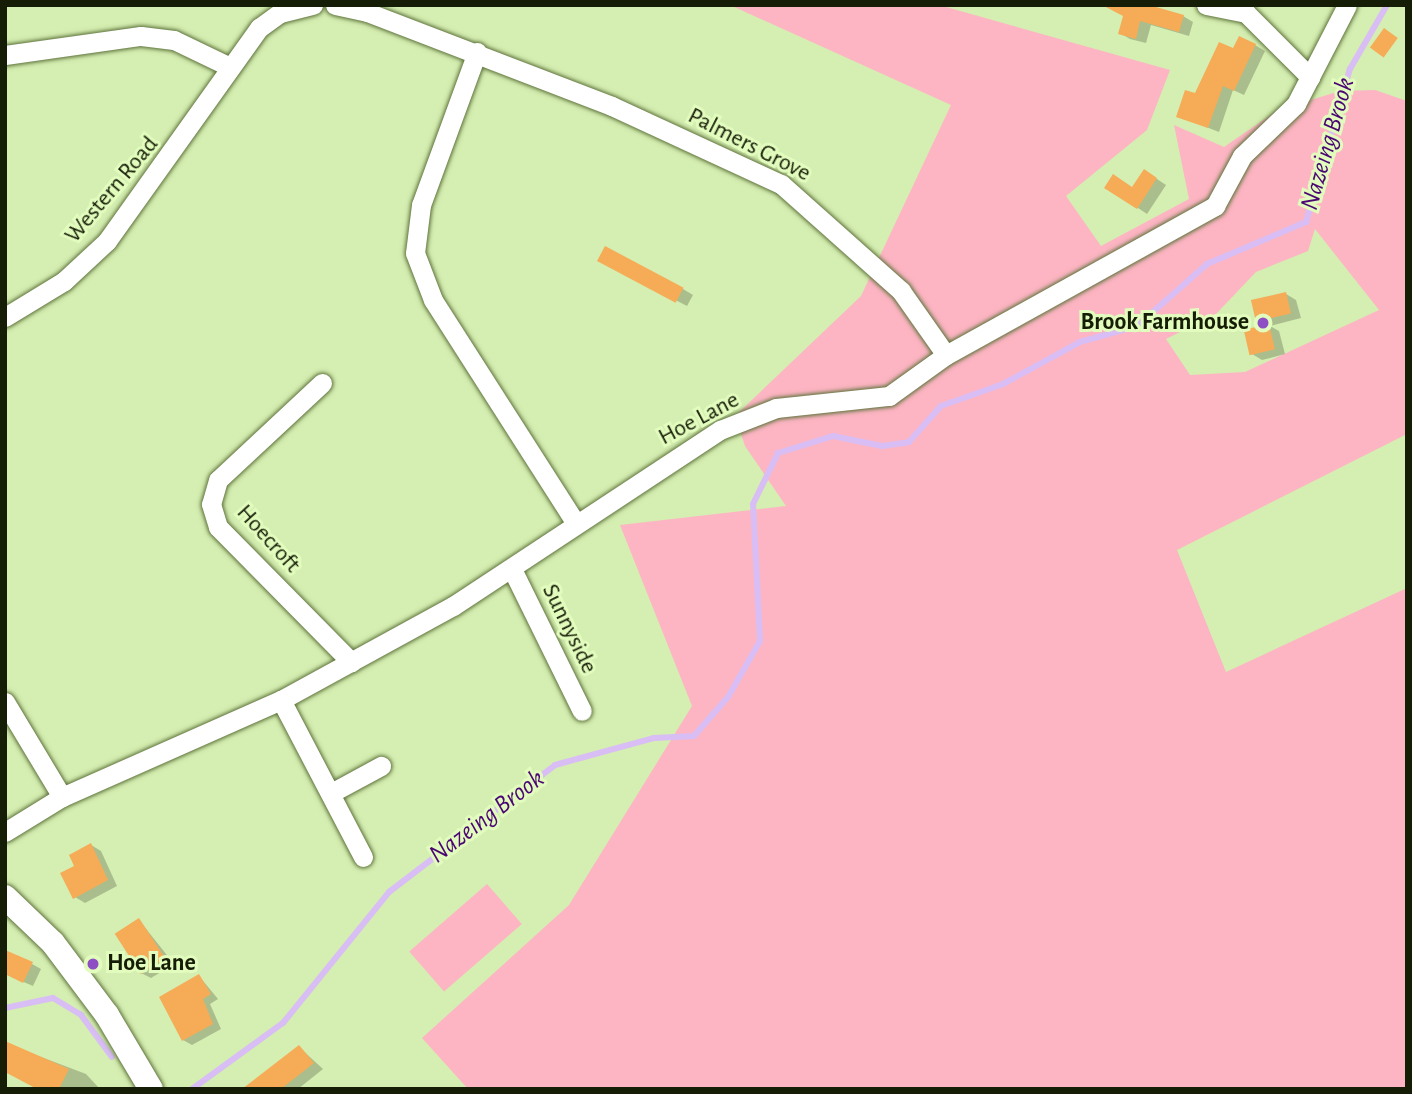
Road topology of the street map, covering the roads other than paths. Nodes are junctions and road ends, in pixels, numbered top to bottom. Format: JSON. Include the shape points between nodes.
{"nodes":[{"id":1,"x":313,"y":5,"type":"edge"},
{"id":2,"x":335,"y":5,"type":"edge"},
{"id":3,"x":1206,"y":5,"type":"edge"},
{"id":4,"x":1347,"y":5,"type":"edge"},
{"id":5,"x":477,"y":52,"type":"junction"},
{"id":6,"x":5,"y":55,"type":"edge"},
{"id":7,"x":228,"y":66,"type":"junction"},
{"id":8,"x":1310,"y":77,"type":"junction"},
{"id":9,"x":5,"y":317,"type":"edge"},
{"id":10,"x":946,"y":355,"type":"junction"},
{"id":11,"x":322,"y":383,"type":"dead end"},
{"id":12,"x":575,"y":522,"type":"junction"},
{"id":13,"x":512,"y":569,"type":"junction"},
{"id":14,"x":351,"y":662,"type":"junction"},
{"id":15,"x":281,"y":700,"type":"junction"},
{"id":16,"x":5,"y":702,"type":"edge"},
{"id":17,"x":582,"y":711,"type":"dead end"},
{"id":18,"x":381,"y":766,"type":"dead end"},
{"id":19,"x":331,"y":793,"type":"junction"},
{"id":20,"x":62,"y":797,"type":"junction"},
{"id":21,"x":5,"y":831,"type":"edge"},
{"id":22,"x":363,"y":858,"type":"dead end"},
{"id":23,"x":5,"y":897,"type":"edge"},
{"id":24,"x":151,"y":1089,"type":"edge"}],
"edges":[{"from":1,"to":7,"type":"street","name":"Western Road","via":[[280,13],[259,27]]},
{"from":2,"to":5,"type":"street","name":"Palmers Grove"},
{"from":3,"to":8,"type":"street","via":[[1246,13]]},
{"from":4,"to":8,"type":"street","name":"Hoe Lane"},
{"from":5,"to":10,"type":"street","name":"Palmers Grove","via":[[781,184],[901,291]]},
{"from":5,"to":12,"type":"street","via":[[421,205],[415,253],[433,300]]},
{"from":6,"to":7,"type":"street","via":[[141,36],[174,40]]},
{"from":7,"to":9,"type":"street","name":"Western Road","via":[[190,131],[107,241],[64,281]]},
{"from":8,"to":10,"type":"street","name":"Hoe Lane","via":[[1279,126],[1242,156],[1215,206]]},
{"from":10,"to":12,"type":"street","name":"Hoe Lane","via":[[889,397],[776,408],[720,430]]},
{"from":11,"to":14,"type":"street","name":"Hoecroft","via":[[218,480],[211,505],[218,527]]},
{"from":12,"to":13,"type":"street","name":"Hoe Lane"},
{"from":13,"to":14,"type":"street","name":"Hoe Lane"},
{"from":13,"to":17,"type":"street","name":"Sunnyside"},
{"from":14,"to":15,"type":"street","name":"Hoe Lane"},
{"from":15,"to":19,"type":"street"},
{"from":15,"to":20,"type":"street","name":"Hoe Lane"},
{"from":16,"to":20,"type":"street"},
{"from":18,"to":19,"type":"street"},
{"from":19,"to":22,"type":"street"},
{"from":20,"to":21,"type":"street","name":"Hoe Lane"},
{"from":23,"to":24,"type":"street","via":[[61,953]]}]}
